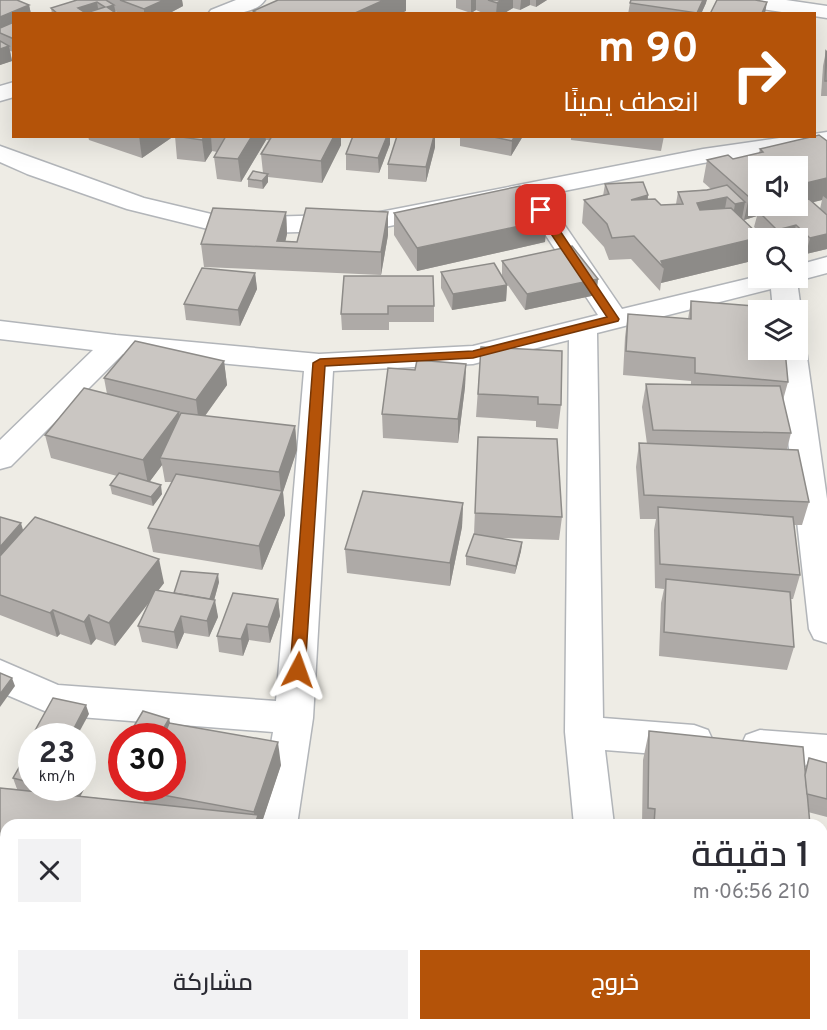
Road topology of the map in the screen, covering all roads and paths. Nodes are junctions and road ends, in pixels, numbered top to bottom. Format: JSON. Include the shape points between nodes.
{"nodes":[{"id":1,"x":255,"y":0,"type":"edge"},
{"id":2,"x":743,"y":0,"type":"edge"},
{"id":3,"x":223,"y":12,"type":"edge"},
{"id":4,"x":827,"y":12,"type":"edge"},
{"id":5,"x":827,"y":139,"type":"edge"},
{"id":6,"x":0,"y":153,"type":"edge"},
{"id":7,"x":529,"y":191,"type":"junction"},
{"id":8,"x":827,"y":265,"type":"edge"},
{"id":9,"x":808,"y":270,"type":"edge"},
{"id":10,"x":748,"y":286,"type":"edge"},
{"id":11,"x":598,"y":322,"type":"junction"},
{"id":12,"x":0,"y":330,"type":"edge"},
{"id":13,"x":116,"y":344,"type":"junction"},
{"id":14,"x":793,"y":360,"type":"edge"},
{"id":15,"x":320,"y":363,"type":"junction"},
{"id":16,"x":0,"y":458,"type":"edge"},
{"id":17,"x":827,"y":629,"type":"edge"},
{"id":18,"x":0,"y":675,"type":"edge"},
{"id":19,"x":294,"y":718,"type":"junction"},
{"id":20,"x":584,"y":732,"type":"junction"},
{"id":21,"x":827,"y":751,"type":"edge"},
{"id":22,"x":278,"y":819,"type":"edge"},
{"id":23,"x":593,"y":819,"type":"edge"}],
"edges":[{"from":1,"to":3,"type":"street"},
{"from":2,"to":4,"type":"street"},
{"from":5,"to":7,"type":"street","via":[[703,156]]},
{"from":6,"to":7,"type":"street","via":[[136,204],[228,226],[370,222]]},
{"from":7,"to":11,"type":"street"},
{"from":8,"to":9,"type":"street"},
{"from":10,"to":11,"type":"street"},
{"from":11,"to":15,"type":"street","via":[[473,355]]},
{"from":11,"to":20,"type":"street"},
{"from":12,"to":13,"type":"street"},
{"from":13,"to":15,"type":"street"},
{"from":13,"to":16,"type":"street"},
{"from":14,"to":17,"type":"street"},
{"from":15,"to":19,"type":"street"},
{"from":18,"to":19,"type":"street","via":[[54,700]]},
{"from":19,"to":22,"type":"street"},
{"from":20,"to":21,"type":"street"},
{"from":20,"to":23,"type":"street"}]}
